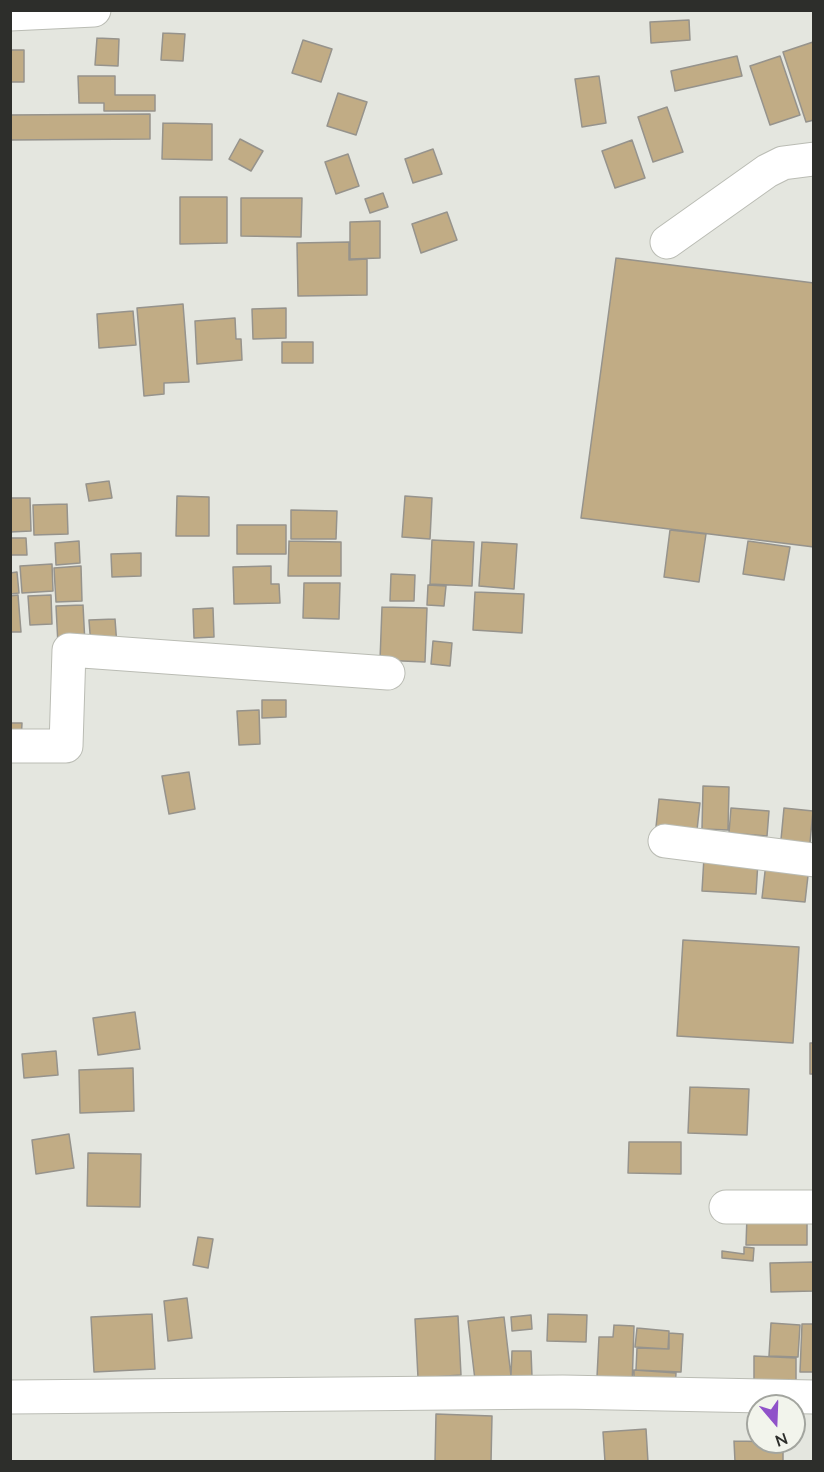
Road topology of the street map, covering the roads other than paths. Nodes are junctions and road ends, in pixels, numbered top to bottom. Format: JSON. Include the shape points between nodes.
{"nodes":[{"id":1,"x":94,"y":10,"type":"edge"},
{"id":2,"x":10,"y":14,"type":"edge"},
{"id":3,"x":813,"y":159,"type":"edge"},
{"id":4,"x":667,"y":242,"type":"dead end"},
{"id":5,"x":388,"y":673,"type":"dead end"},
{"id":6,"x":10,"y":746,"type":"edge"},
{"id":7,"x":665,"y":841,"type":"dead end"},
{"id":8,"x":813,"y":860,"type":"edge"},
{"id":9,"x":813,"y":1206,"type":"edge"},
{"id":10,"x":726,"y":1207,"type":"dead end"},
{"id":11,"x":813,"y":1396,"type":"edge"},
{"id":12,"x":10,"y":1397,"type":"edge"}],
"edges":[{"from":1,"to":2,"type":"street"},
{"from":3,"to":4,"type":"street","via":[[783,163],[768,171]]},
{"from":5,"to":6,"type":"street","via":[[69,650],[66,746]]},
{"from":7,"to":8,"type":"street"},
{"from":9,"to":10,"type":"street"},
{"from":11,"to":12,"type":"street","via":[[563,1392]]}]}
